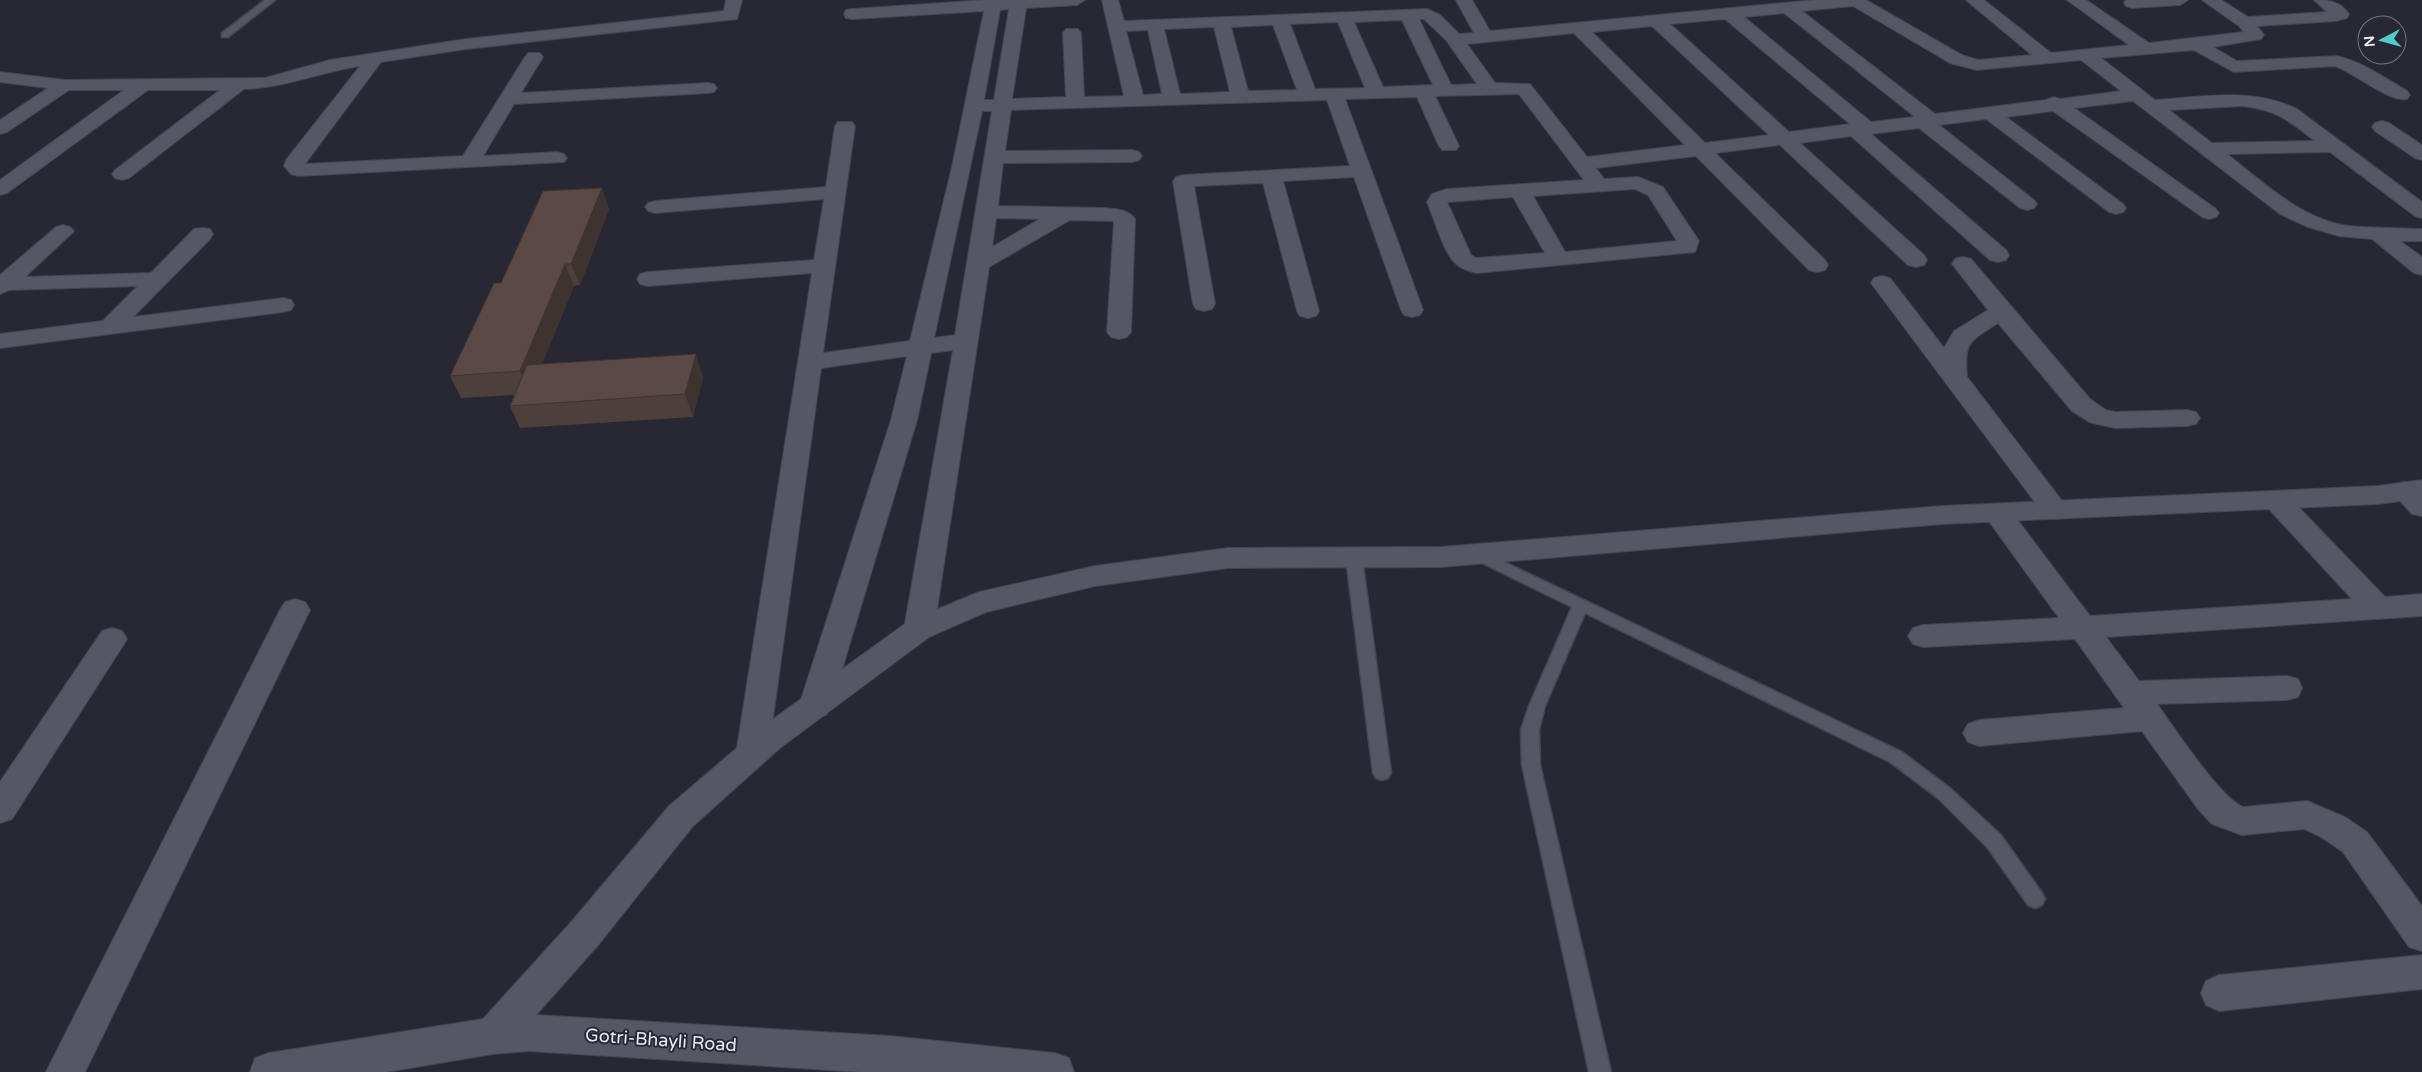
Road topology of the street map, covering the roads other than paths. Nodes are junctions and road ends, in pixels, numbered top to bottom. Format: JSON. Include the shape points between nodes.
{"nodes":[{"id":1,"x":272,"y":0,"type":"edge"},
{"id":2,"x":734,"y":0,"type":"edge"},
{"id":3,"x":1077,"y":0,"type":"edge"},
{"id":4,"x":1110,"y":0,"type":"edge"},
{"id":5,"x":1318,"y":0,"type":"edge"},
{"id":6,"x":1464,"y":0,"type":"edge"},
{"id":7,"x":1974,"y":0,"type":"edge"},
{"id":8,"x":2075,"y":0,"type":"edge"},
{"id":9,"x":2180,"y":0,"type":"edge"},
{"id":10,"x":2210,"y":0,"type":"edge"},
{"id":11,"x":2322,"y":0,"type":"edge"},
{"id":12,"x":1855,"y":1,"type":"edge"},
{"id":13,"x":994,"y":3,"type":"edge"},
{"id":14,"x":2132,"y":3,"type":"dead end"},
{"id":15,"x":1018,"y":4,"type":"junction"},
{"id":16,"x":1789,"y":8,"type":"junction"},
{"id":17,"x":852,"y":14,"type":"dead end"},
{"id":18,"x":1408,"y":14,"type":"junction"},
{"id":19,"x":1730,"y":14,"type":"junction"},
{"id":20,"x":1344,"y":17,"type":"junction"},
{"id":21,"x":1324,"y":18,"type":"junction"},
{"id":22,"x":1280,"y":20,"type":"junction"},
{"id":23,"x":1657,"y":21,"type":"junction"},
{"id":24,"x":1222,"y":22,"type":"junction"},
{"id":25,"x":2245,"y":22,"type":"junction"},
{"id":26,"x":1155,"y":25,"type":"junction"},
{"id":27,"x":1116,"y":26,"type":"junction"},
{"id":28,"x":1578,"y":28,"type":"junction"},
{"id":29,"x":1072,"y":33,"type":"dead end"},
{"id":30,"x":225,"y":35,"type":"dead end"},
{"id":31,"x":1485,"y":37,"type":"junction"},
{"id":32,"x":1454,"y":40,"type":"junction"},
{"id":33,"x":2197,"y":44,"type":"junction"},
{"id":34,"x":2146,"y":49,"type":"junction"},
{"id":35,"x":2085,"y":55,"type":"junction"},
{"id":36,"x":534,"y":57,"type":"dead end"},
{"id":37,"x":375,"y":58,"type":"junction"},
{"id":38,"x":2048,"y":59,"type":"junction"},
{"id":39,"x":0,"y":77,"type":"edge"},
{"id":40,"x":239,"y":84,"type":"junction"},
{"id":41,"x":65,"y":85,"type":"junction"},
{"id":42,"x":142,"y":86,"type":"junction"},
{"id":43,"x":708,"y":88,"type":"dead end"},
{"id":44,"x":1444,"y":90,"type":"junction"},
{"id":45,"x":1490,"y":90,"type":"junction"},
{"id":46,"x":1423,"y":91,"type":"junction"},
{"id":47,"x":1376,"y":93,"type":"junction"},
{"id":48,"x":1334,"y":95,"type":"junction"},
{"id":49,"x":2401,"y":95,"type":"dead end"},
{"id":50,"x":1308,"y":96,"type":"junction"},
{"id":51,"x":1241,"y":98,"type":"junction"},
{"id":52,"x":508,"y":99,"type":"junction"},
{"id":53,"x":1172,"y":100,"type":"junction"},
{"id":54,"x":1135,"y":101,"type":"junction"},
{"id":55,"x":2142,"y":101,"type":"junction"},
{"id":56,"x":1075,"y":103,"type":"junction"},
{"id":57,"x":2054,"y":103,"type":"junction"},
{"id":58,"x":974,"y":106,"type":"junction"},
{"id":59,"x":1004,"y":106,"type":"junction"},
{"id":60,"x":1988,"y":112,"type":"junction"},
{"id":61,"x":1925,"y":120,"type":"junction"},
{"id":62,"x":845,"y":126,"type":"dead end"},
{"id":63,"x":2382,"y":127,"type":"dead end"},
{"id":64,"x":0,"y":128,"type":"edge"},
{"id":65,"x":1860,"y":128,"type":"junction"},
{"id":66,"x":1784,"y":138,"type":"junction"},
{"id":67,"x":1449,"y":146,"type":"dead end"},
{"id":68,"x":2334,"y":146,"type":"junction"},
{"id":69,"x":1700,"y":149,"type":"junction"},
{"id":70,"x":2206,"y":149,"type":"junction"},
{"id":71,"x":2422,"y":154,"type":"edge"},
{"id":72,"x":1132,"y":156,"type":"dead end"},
{"id":73,"x":993,"y":157,"type":"junction"},
{"id":74,"x":557,"y":158,"type":"dead end"},
{"id":75,"x":469,"y":162,"type":"junction"},
{"id":76,"x":1582,"y":164,"type":"junction"},
{"id":77,"x":1361,"y":171,"type":"junction"},
{"id":78,"x":122,"y":174,"type":"dead end"},
{"id":79,"x":1272,"y":178,"type":"junction"},
{"id":80,"x":1599,"y":186,"type":"junction"},
{"id":81,"x":0,"y":189,"type":"edge"},
{"id":82,"x":1520,"y":191,"type":"junction"},
{"id":83,"x":835,"y":192,"type":"junction"},
{"id":84,"x":2027,"y":204,"type":"dead end"},
{"id":85,"x":655,"y":207,"type":"dead end"},
{"id":86,"x":2116,"y":208,"type":"dead end"},
{"id":87,"x":987,"y":212,"type":"junction"},
{"id":88,"x":2209,"y":212,"type":"dead end"},
{"id":89,"x":2422,"y":212,"type":"edge"},
{"id":90,"x":1066,"y":213,"type":"junction"},
{"id":91,"x":63,"y":231,"type":"dead end"},
{"id":92,"x":2377,"y":233,"type":"junction"},
{"id":93,"x":202,"y":234,"type":"dead end"},
{"id":94,"x":2422,"y":235,"type":"edge"},
{"id":95,"x":1998,"y":255,"type":"dead end"},
{"id":96,"x":1558,"y":258,"type":"junction"},
{"id":97,"x":1916,"y":260,"type":"dead end"},
{"id":98,"x":979,"y":264,"type":"junction"},
{"id":99,"x":1963,"y":264,"type":"dead end"},
{"id":100,"x":1817,"y":265,"type":"dead end"},
{"id":101,"x":824,"y":266,"type":"junction"},
{"id":102,"x":2422,"y":268,"type":"edge"},
{"id":103,"x":158,"y":279,"type":"junction"},
{"id":104,"x":648,"y":279,"type":"dead end"},
{"id":105,"x":1882,"y":282,"type":"dead end"},
{"id":106,"x":1,"y":285,"type":"edge"},
{"id":107,"x":1204,"y":304,"type":"dead end"},
{"id":108,"x":282,"y":305,"type":"dead end"},
{"id":109,"x":1412,"y":310,"type":"dead end"},
{"id":110,"x":1308,"y":311,"type":"dead end"},
{"id":111,"x":2000,"y":312,"type":"junction"},
{"id":112,"x":110,"y":326,"type":"junction"},
{"id":113,"x":1119,"y":332,"type":"dead end"},
{"id":114,"x":0,"y":341,"type":"edge"},
{"id":115,"x":966,"y":341,"type":"junction"},
{"id":116,"x":920,"y":347,"type":"junction"},
{"id":117,"x":810,"y":362,"type":"junction"},
{"id":118,"x":1955,"y":378,"type":"junction"},
{"id":119,"x":2187,"y":418,"type":"dead end"},
{"id":120,"x":2416,"y":496,"type":"edge"},
{"id":121,"x":2276,"y":500,"type":"junction"},
{"id":122,"x":2056,"y":510,"type":"junction"},
{"id":123,"x":1997,"y":513,"type":"junction"},
{"id":124,"x":1476,"y":554,"type":"junction"},
{"id":125,"x":1354,"y":558,"type":"junction"},
{"id":126,"x":1580,"y":604,"type":"junction"},
{"id":127,"x":2422,"y":605,"type":"edge"},
{"id":128,"x":2378,"y":608,"type":"junction"},
{"id":129,"x":295,"y":610,"type":"dead end"},
{"id":130,"x":2082,"y":628,"type":"junction"},
{"id":131,"x":919,"y":629,"type":"junction"},
{"id":132,"x":1923,"y":636,"type":"dead end"},
{"id":133,"x":112,"y":639,"type":"dead end"},
{"id":134,"x":2288,"y":688,"type":"dead end"},
{"id":135,"x":2130,"y":693,"type":"junction"},
{"id":136,"x":815,"y":706,"type":"junction"},
{"id":137,"x":2149,"y":718,"type":"junction"},
{"id":138,"x":1979,"y":733,"type":"dead end"},
{"id":139,"x":752,"y":754,"type":"junction"},
{"id":140,"x":1382,"y":773,"type":"dead end"},
{"id":141,"x":0,"y":809,"type":"edge"},
{"id":142,"x":2035,"y":899,"type":"dead end"},
{"id":143,"x":2422,"y":935,"type":"edge"},
{"id":144,"x":2422,"y":972,"type":"edge"},
{"id":145,"x":2219,"y":993,"type":"dead end"},
{"id":146,"x":493,"y":1036,"type":"junction"},
{"id":147,"x":65,"y":1072,"type":"edge"},
{"id":148,"x":270,"y":1072,"type":"edge"},
{"id":149,"x":1055,"y":1072,"type":"edge"},
{"id":150,"x":1600,"y":1072,"type":"edge"}],
"edges":[{"from":1,"to":30,"type":"lane"},
{"from":2,"to":37,"type":"street","via":[[731,15],[466,44]]},
{"from":3,"to":15,"type":"street"},
{"from":4,"to":27,"type":"street"},
{"from":5,"to":21,"type":"street"},
{"from":6,"to":31,"type":"street"},
{"from":7,"to":38,"type":"street"},
{"from":8,"to":34,"type":"street"},
{"from":9,"to":14,"type":"street"},
{"from":10,"to":25,"type":"street"},
{"from":11,"to":25,"type":"street","via":[[2341,14]]},
{"from":12,"to":16,"type":"street"},
{"from":12,"to":38,"type":"street","via":[[1956,59],[1977,65]]},
{"from":13,"to":15,"type":"street"},
{"from":13,"to":17,"type":"street"},
{"from":13,"to":58,"type":"street"},
{"from":15,"to":59,"type":"street"},
{"from":16,"to":19,"type":"street"},
{"from":16,"to":61,"type":"street"},
{"from":18,"to":20,"type":"street"},
{"from":18,"to":32,"type":"street","via":[[1433,16]]},
{"from":18,"to":44,"type":"street"},
{"from":19,"to":23,"type":"street"},
{"from":19,"to":65,"type":"street"},
{"from":20,"to":21,"type":"street"},
{"from":20,"to":47,"type":"street"},
{"from":21,"to":22,"type":"street"},
{"from":22,"to":24,"type":"street"},
{"from":22,"to":50,"type":"street"},
{"from":23,"to":28,"type":"street"},
{"from":23,"to":66,"type":"street"},
{"from":24,"to":26,"type":"street"},
{"from":24,"to":51,"type":"street"},
{"from":25,"to":33,"type":"street","via":[[2256,35]]},
{"from":26,"to":27,"type":"street"},
{"from":26,"to":53,"type":"street"},
{"from":27,"to":54,"type":"street"},
{"from":28,"to":31,"type":"street"},
{"from":28,"to":69,"type":"street"},
{"from":29,"to":56,"type":"street"},
{"from":31,"to":32,"type":"street"},
{"from":32,"to":45,"type":"street"},
{"from":33,"to":34,"type":"street"},
{"from":33,"to":49,"type":"street","via":[[2234,67],[2337,61],[2354,67]]},
{"from":34,"to":35,"type":"street"},
{"from":35,"to":38,"type":"street"},
{"from":35,"to":55,"type":"street"},
{"from":36,"to":52,"type":"street"},
{"from":37,"to":40,"type":"street","via":[[330,65],[266,83]]},
{"from":37,"to":75,"type":"street","via":[[294,166],[298,170],[309,171]]},
{"from":39,"to":41,"type":"street"},
{"from":40,"to":42,"type":"street"},
{"from":40,"to":78,"type":"street"},
{"from":41,"to":42,"type":"street"},
{"from":41,"to":64,"type":"street"},
{"from":42,"to":81,"type":"street"},
{"from":43,"to":52,"type":"street"},
{"from":44,"to":45,"type":"street"},
{"from":44,"to":46,"type":"street"},
{"from":45,"to":76,"type":"street","via":[[1524,88]]},
{"from":46,"to":47,"type":"street"},
{"from":46,"to":67,"type":"street"},
{"from":47,"to":48,"type":"street"},
{"from":48,"to":50,"type":"street"},
{"from":48,"to":77,"type":"street"},
{"from":50,"to":51,"type":"street"},
{"from":51,"to":53,"type":"street"},
{"from":52,"to":75,"type":"street"},
{"from":53,"to":54,"type":"street"},
{"from":54,"to":56,"type":"street"},
{"from":55,"to":57,"type":"street"},
{"from":55,"to":68,"type":"street","via":[[2260,101],[2283,108]]},
{"from":55,"to":70,"type":"street"},
{"from":56,"to":59,"type":"street"},
{"from":57,"to":60,"type":"street"},
{"from":57,"to":88,"type":"street"},
{"from":58,"to":59,"type":"street"},
{"from":58,"to":116,"type":"street"},
{"from":59,"to":73,"type":"street"},
{"from":60,"to":61,"type":"street"},
{"from":60,"to":86,"type":"street"},
{"from":61,"to":65,"type":"street"},
{"from":61,"to":84,"type":"street"},
{"from":62,"to":83,"type":"street"},
{"from":63,"to":71,"type":"street"},
{"from":65,"to":66,"type":"street"},
{"from":65,"to":95,"type":"street"},
{"from":66,"to":69,"type":"street"},
{"from":66,"to":97,"type":"street"},
{"from":68,"to":70,"type":"street"},
{"from":68,"to":89,"type":"street"},
{"from":69,"to":76,"type":"street"},
{"from":69,"to":100,"type":"street"},
{"from":70,"to":92,"type":"street","via":[[2301,217],[2346,232]]},
{"from":72,"to":73,"type":"street"},
{"from":73,"to":87,"type":"street"},
{"from":74,"to":75,"type":"street"},
{"from":76,"to":80,"type":"street"},
{"from":77,"to":79,"type":"street"},
{"from":77,"to":109,"type":"street"},
{"from":79,"to":107,"type":"street","via":[[1183,181]]},
{"from":79,"to":110,"type":"street"},
{"from":80,"to":82,"type":"street"},
{"from":80,"to":96,"type":"street","via":[[1638,183],[1656,191],[1688,241],[1687,247]]},
{"from":82,"to":96,"type":"street"},
{"from":82,"to":96,"type":"street","via":[[1447,195],[1437,202],[1462,258],[1468,263],[1477,266]]},
{"from":83,"to":85,"type":"street"},
{"from":83,"to":101,"type":"street"},
{"from":87,"to":90,"type":"street"},
{"from":87,"to":98,"type":"street"},
{"from":90,"to":98,"type":"street"},
{"from":90,"to":113,"type":"street","via":[[1125,218]]},
{"from":91,"to":106,"type":"street"},
{"from":92,"to":94,"type":"street"},
{"from":92,"to":102,"type":"street"},
{"from":93,"to":103,"type":"street"},
{"from":98,"to":115,"type":"street"},
{"from":99,"to":111,"type":"street"},
{"from":101,"to":104,"type":"street"},
{"from":101,"to":117,"type":"street"},
{"from":103,"to":106,"type":"street"},
{"from":103,"to":112,"type":"street"},
{"from":105,"to":118,"type":"street"},
{"from":108,"to":112,"type":"street"},
{"from":111,"to":118,"type":"street","via":[[1962,336],[1952,354]]},
{"from":111,"to":119,"type":"street","via":[[2081,405],[2098,416],[2116,420]]},
{"from":112,"to":114,"type":"street"},
{"from":115,"to":116,"type":"street"},
{"from":115,"to":131,"type":"street"},
{"from":116,"to":117,"type":"street"},
{"from":116,"to":136,"type":"street","via":[[904,420]]},
{"from":117,"to":139,"type":"street"},
{"from":118,"to":122,"type":"street"},
{"from":120,"to":121,"type":"street"},
{"from":121,"to":122,"type":"street"},
{"from":121,"to":128,"type":"street"},
{"from":122,"to":123,"type":"street"},
{"from":123,"to":124,"type":"street"},
{"from":123,"to":130,"type":"street"},
{"from":124,"to":125,"type":"street"},
{"from":124,"to":126,"type":"lane"},
{"from":125,"to":131,"type":"street","via":[[1228,558],[1096,576],[979,603]]},
{"from":125,"to":140,"type":"lane"},
{"from":126,"to":142,"type":"lane","via":[[1896,757],[1944,794],[1994,841]]},
{"from":126,"to":150,"type":"lane","via":[[1537,706],[1530,730],[1531,756]]},
{"from":127,"to":128,"type":"street"},
{"from":128,"to":130,"type":"street"},
{"from":129,"to":147,"type":"street"},
{"from":130,"to":132,"type":"street"},
{"from":130,"to":135,"type":"street"},
{"from":131,"to":136,"type":"street"},
{"from":133,"to":141,"type":"street"},
{"from":134,"to":135,"type":"street"},
{"from":135,"to":137,"type":"street"},
{"from":136,"to":139,"type":"street"},
{"from":137,"to":138,"type":"street"},
{"from":137,"to":143,"type":"street","via":[[2224,814],[2242,821],[2307,814],[2355,842]]},
{"from":139,"to":146,"type":"street","via":[[681,816],[586,932]]},
{"from":144,"to":145,"type":"street"},
{"from":146,"to":148,"type":"street","name":"Gotri-Bhayli Road"},
{"from":146,"to":149,"type":"street","name":"Gotri-Bhayli Road","via":[[529,1033],[890,1055]]}]}
